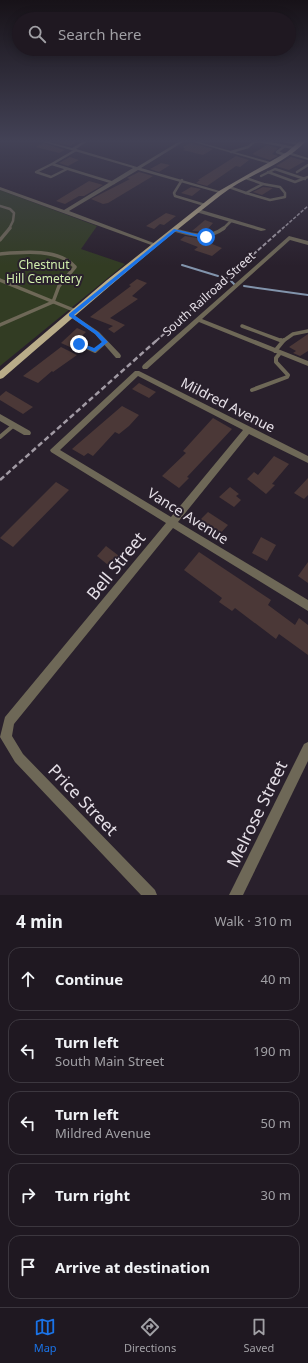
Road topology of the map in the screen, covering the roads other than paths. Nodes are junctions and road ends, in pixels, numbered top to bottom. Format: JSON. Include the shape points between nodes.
{"nodes":[{"id":1,"x":114,"y":183,"type":"edge"},
{"id":2,"x":180,"y":183,"type":"edge"},
{"id":3,"x":191,"y":183,"type":"edge"},
{"id":4,"x":237,"y":183,"type":"edge"},
{"id":5,"x":260,"y":183,"type":"edge"},
{"id":6,"x":263,"y":184,"type":"junction"},
{"id":7,"x":229,"y":187,"type":"junction"},
{"id":8,"x":0,"y":188,"type":"edge"},
{"id":9,"x":221,"y":192,"type":"junction"},
{"id":10,"x":246,"y":193,"type":"junction"},
{"id":11,"x":205,"y":205,"type":"junction"},
{"id":12,"x":0,"y":206,"type":"edge"},
{"id":13,"x":66,"y":211,"type":"junction"},
{"id":14,"x":198,"y":211,"type":"junction"},
{"id":15,"x":230,"y":221,"type":"junction"},
{"id":16,"x":175,"y":230,"type":"junction"},
{"id":17,"x":263,"y":230,"type":"dead end"},
{"id":18,"x":0,"y":240,"type":"edge"},
{"id":19,"x":308,"y":243,"type":"edge"},
{"id":20,"x":156,"y":245,"type":"junction"},
{"id":21,"x":6,"y":253,"type":"junction"},
{"id":22,"x":0,"y":254,"type":"edge"},
{"id":23,"x":0,"y":257,"type":"edge"},
{"id":24,"x":0,"y":280,"type":"edge"},
{"id":25,"x":53,"y":302,"type":"junction"},
{"id":26,"x":74,"y":313,"type":"junction"},
{"id":27,"x":199,"y":320,"type":"junction"},
{"id":28,"x":0,"y":325,"type":"edge"},
{"id":29,"x":242,"y":326,"type":"dead end"},
{"id":30,"x":308,"y":331,"type":"edge"},
{"id":31,"x":282,"y":341,"type":"junction"},
{"id":32,"x":105,"y":342,"type":"junction"},
{"id":33,"x":79,"y":344,"type":"dead end"},
{"id":34,"x":278,"y":352,"type":"junction"},
{"id":35,"x":118,"y":356,"type":"dead end"},
{"id":36,"x":308,"y":364,"type":"edge"},
{"id":37,"x":145,"y":367,"type":"dead end"},
{"id":38,"x":0,"y":376,"type":"edge"},
{"id":39,"x":252,"y":390,"type":"dead end"},
{"id":40,"x":0,"y":417,"type":"edge"},
{"id":41,"x":14,"y":425,"type":"junction"},
{"id":42,"x":248,"y":430,"type":"junction"},
{"id":43,"x":28,"y":433,"type":"dead end"},
{"id":44,"x":0,"y":436,"type":"edge"},
{"id":45,"x":54,"y":450,"type":"joint"},
{"id":46,"x":308,"y":460,"type":"edge"},
{"id":47,"x":172,"y":523,"type":"junction"},
{"id":48,"x":308,"y":606,"type":"edge"},
{"id":49,"x":9,"y":722,"type":"joint"},
{"id":50,"x":308,"y":748,"type":"edge"},
{"id":51,"x":150,"y":895,"type":"edge"},
{"id":52,"x":236,"y":895,"type":"edge"}],
"edges":[{"from":1,"to":13,"type":"street"},
{"from":2,"to":11,"type":"lane","via":[[174,193],[175,196]]},
{"from":3,"to":9,"type":"street"},
{"from":4,"to":7,"type":"main road"},
{"from":5,"to":6,"type":"lane"},
{"from":6,"to":10,"type":"lane"},
{"from":6,"to":10,"type":"lane","via":[[280,188],[285,197],[270,200]]},
{"from":7,"to":9,"type":"main road"},
{"from":7,"to":10,"type":"lane"},
{"from":8,"to":13,"type":"street"},
{"from":9,"to":11,"type":"main road"},
{"from":11,"to":14,"type":"main road"},
{"from":12,"to":18,"type":"lane","via":[[10,209],[14,217],[9,230]]},
{"from":13,"to":20,"type":"street"},
{"from":14,"to":15,"type":"street"},
{"from":14,"to":16,"type":"main road"},
{"from":15,"to":16,"type":"lane","via":[[217,233],[206,237]]},
{"from":15,"to":17,"type":"street"},
{"from":16,"to":20,"type":"main road"},
{"from":19,"to":27,"type":"street","name":"South Railroad Street","via":[[290,238]]},
{"from":20,"to":26,"type":"main road"},
{"from":21,"to":22,"type":"lane"},
{"from":21,"to":23,"type":"lane"},
{"from":21,"to":25,"type":"lane","via":[[51,254],[74,264],[75,267],[59,286]]},
{"from":24,"to":25,"type":"lane"},
{"from":25,"to":26,"type":"lane"},
{"from":25,"to":28,"type":"lane"},
{"from":26,"to":32,"type":"street"},
{"from":26,"to":38,"type":"main road"},
{"from":27,"to":34,"type":"street"},
{"from":27,"to":37,"type":"street","name":"South Railroad Street"},
{"from":29,"to":31,"type":"lane"},
{"from":30,"to":31,"type":"lane","via":[[296,333]]},
{"from":31,"to":34,"type":"lane"},
{"from":32,"to":33,"type":"lane","via":[[95,350]]},
{"from":32,"to":35,"type":"street"},
{"from":34,"to":36,"type":"street"},
{"from":34,"to":39,"type":"lane","via":[[276,362],[287,377]]},
{"from":40,"to":41,"type":"street"},
{"from":41,"to":43,"type":"street"},
{"from":41,"to":44,"type":"lane"},
{"from":42,"to":45,"type":"street","name":"Mildred Avenue","via":[[137,373]]},
{"from":42,"to":46,"type":"street","name":"Mildred Avenue"},
{"from":42,"to":47,"type":"street","name":"Bell Street"},
{"from":45,"to":47,"type":"street","name":"Vance Avenue"},
{"from":47,"to":48,"type":"street","name":"Vance Avenue"},
{"from":47,"to":49,"type":"street","name":"Bell Street"},
{"from":49,"to":51,"type":"street","name":"Price Street","via":[[6,737],[20,758]]},
{"from":50,"to":52,"type":"street","name":"Melrose Street"}]}
